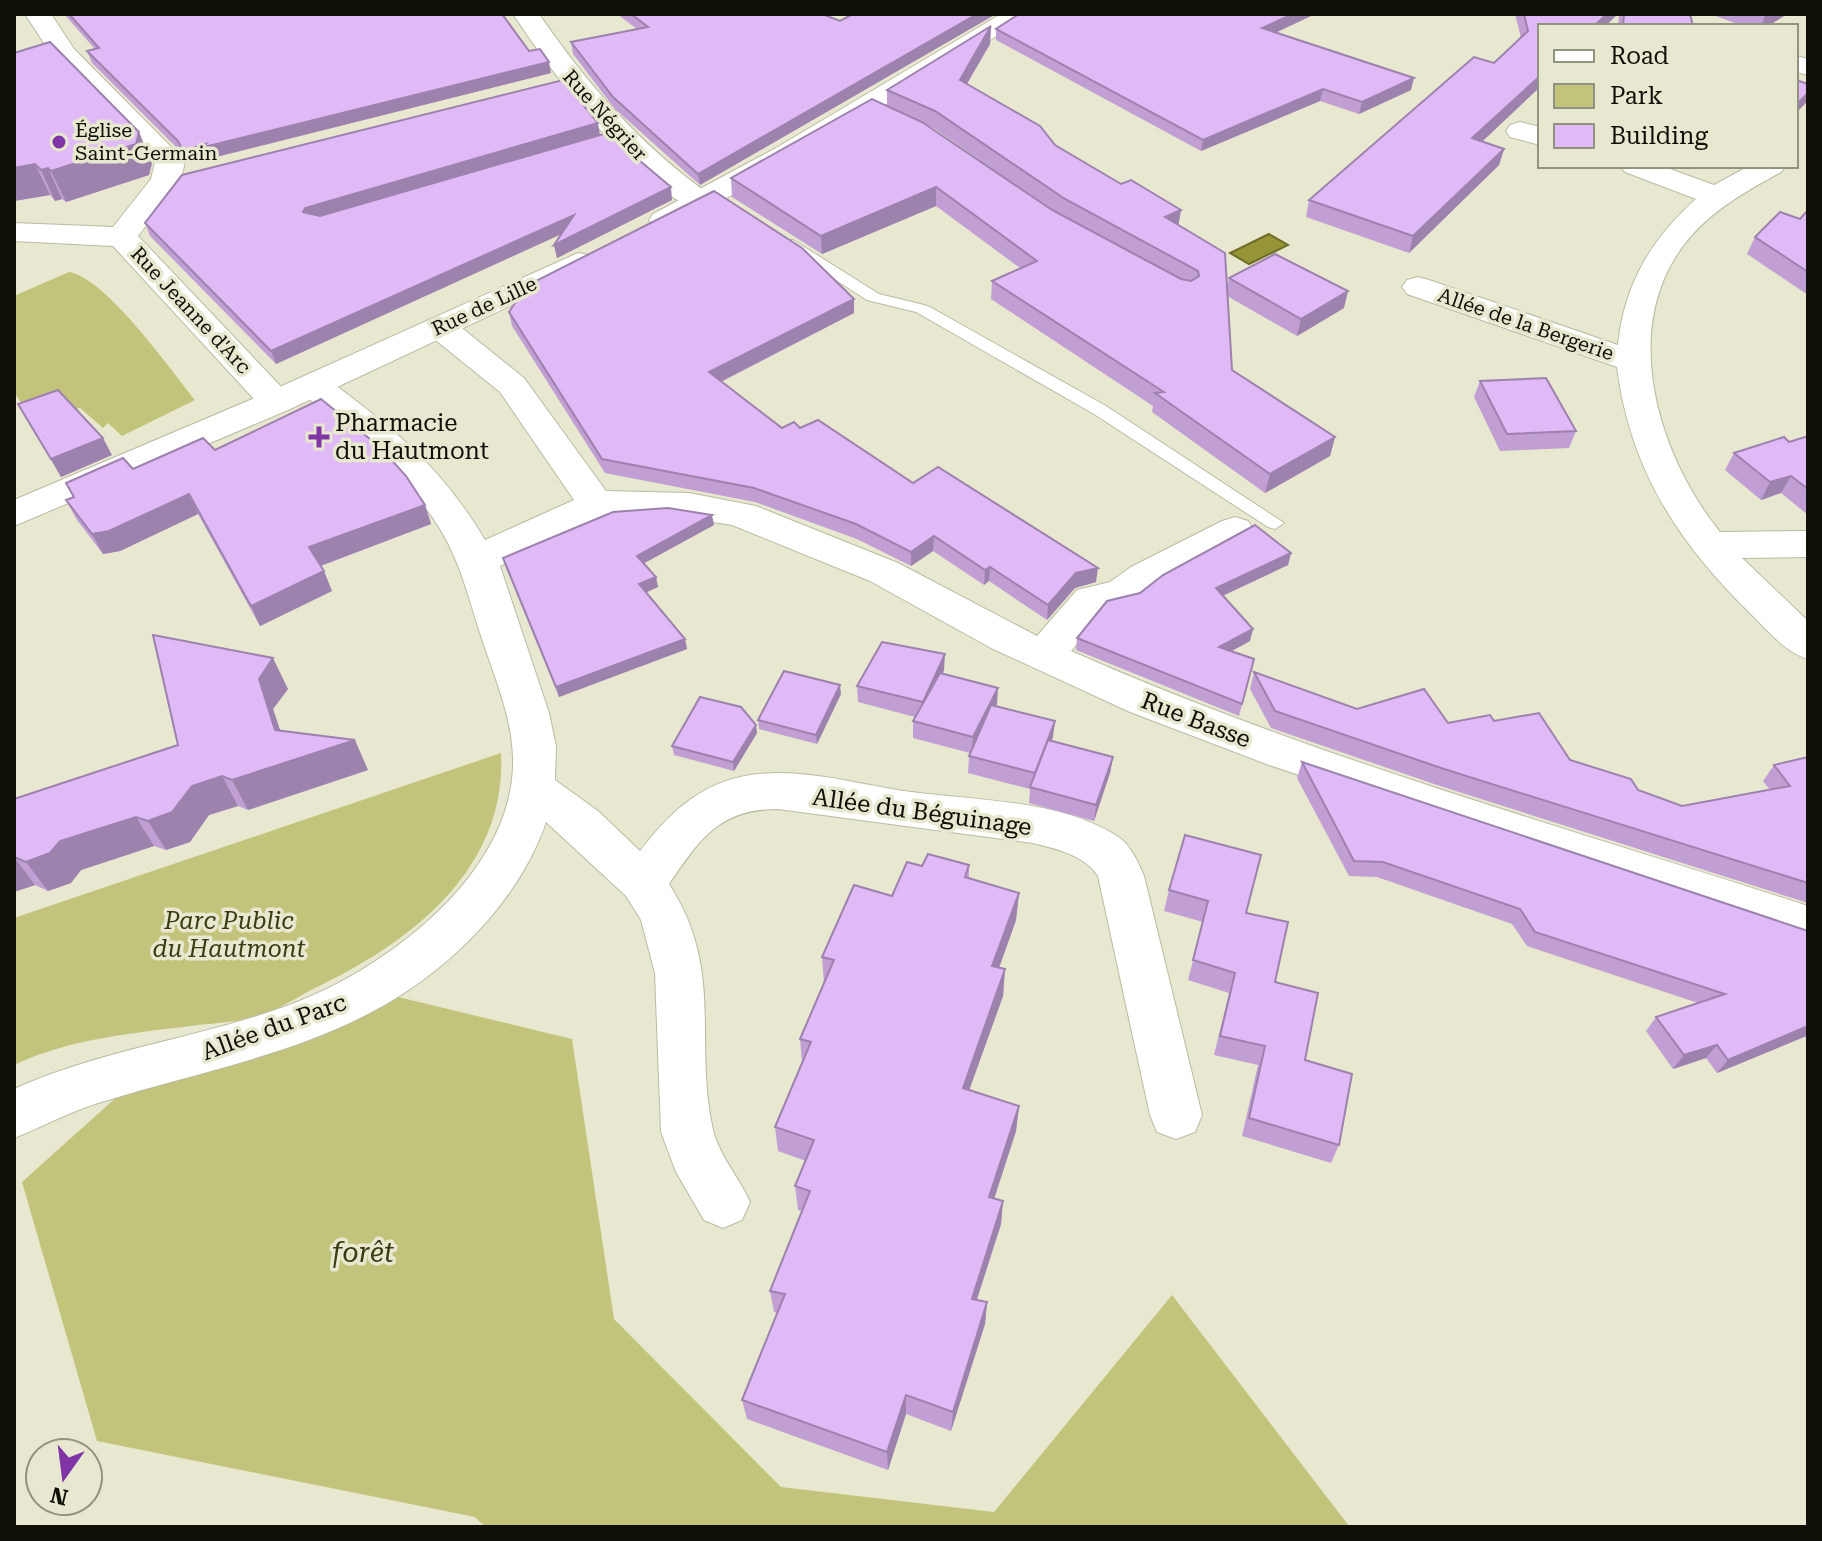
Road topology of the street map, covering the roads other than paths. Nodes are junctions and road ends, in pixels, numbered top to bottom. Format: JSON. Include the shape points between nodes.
{"nodes":[{"id":1,"x":526,"y":14,"type":"edge"},
{"id":2,"x":1019,"y":14,"type":"edge"},
{"id":3,"x":44,"y":25,"type":"edge"},
{"id":4,"x":570,"y":80,"type":"junction"},
{"id":5,"x":539,"y":88,"type":"edge"},
{"id":6,"x":1640,"y":168,"type":"edge"},
{"id":7,"x":1767,"y":168,"type":"edge"},
{"id":8,"x":1714,"y":195,"type":"junction"},
{"id":9,"x":712,"y":199,"type":"junction"},
{"id":10,"x":14,"y":232,"type":"edge"},
{"id":11,"x":771,"y":232,"type":"edge"},
{"id":12,"x":638,"y":233,"type":"edge"},
{"id":13,"x":122,"y":237,"type":"junction"},
{"id":14,"x":600,"y":251,"type":"edge"},
{"id":15,"x":1418,"y":287,"type":"dead end"},
{"id":16,"x":440,"y":327,"type":"junction"},
{"id":17,"x":1633,"y":361,"type":"junction"},
{"id":18,"x":314,"y":385,"type":"junction"},
{"id":19,"x":276,"y":402,"type":"junction"},
{"id":20,"x":596,"y":504,"type":"junction"},
{"id":21,"x":14,"y":514,"type":"edge"},
{"id":22,"x":1275,"y":523,"type":"dead end"},
{"id":23,"x":1235,"y":530,"type":"dead end"},
{"id":24,"x":1808,"y":544,"type":"edge"},
{"id":25,"x":1710,"y":545,"type":"junction"},
{"id":26,"x":479,"y":562,"type":"junction"},
{"id":27,"x":1808,"y":644,"type":"edge"},
{"id":28,"x":1043,"y":656,"type":"junction"},
{"id":29,"x":533,"y":788,"type":"junction"},
{"id":30,"x":643,"y":883,"type":"junction"},
{"id":31,"x":1808,"y":926,"type":"edge"},
{"id":32,"x":14,"y":1114,"type":"edge"},
{"id":33,"x":1176,"y":1115,"type":"dead end"},
{"id":34,"x":723,"y":1202,"type":"dead end"}],
"edges":[{"from":1,"to":4,"type":"street","name":"Rue Négrier"},
{"from":2,"to":9,"type":"street","via":[[878,111]]},
{"from":3,"to":13,"type":"street","name":"Rue Jeanne d'Arc","via":[[165,154],[179,178]]},
{"from":4,"to":5,"type":"street"},
{"from":4,"to":9,"type":"street","name":"Rue Négrier","via":[[614,138],[651,167]]},
{"from":6,"to":8,"type":"street"},
{"from":7,"to":8,"type":"street","name":"Allée de la Bergerie"},
{"from":8,"to":17,"type":"street","name":"Allée de la Bergerie","via":[[1680,226],[1648,277],[1637,309]]},
{"from":9,"to":12,"type":"street"},
{"from":10,"to":13,"type":"street"},
{"from":11,"to":22,"type":"lane","via":[[873,297],[922,309],[1100,410]]},
{"from":13,"to":19,"type":"street","name":"Rue Jeanne d'Arc"},
{"from":14,"to":16,"type":"street","name":"Rue de Lille"},
{"from":15,"to":17,"type":"street","name":"Allée de la Bergerie"},
{"from":16,"to":18,"type":"street","name":"Rue de Lille"},
{"from":16,"to":20,"type":"street","via":[[512,385]]},
{"from":17,"to":25,"type":"street","name":"Allée de la Bergerie","via":[[1640,408],[1656,455],[1686,513]]},
{"from":18,"to":19,"type":"street","name":"Rue de Lille"},
{"from":18,"to":26,"type":"street","name":"Allée du Parc","via":[[412,465]]},
{"from":19,"to":21,"type":"street","name":"Rue de Lille"},
{"from":20,"to":26,"type":"street"},
{"from":20,"to":28,"type":"street","name":"Rue Basse","via":[[660,502],[743,515],[884,572]]},
{"from":23,"to":28,"type":"street","via":[[1122,593],[1091,600]]},
{"from":24,"to":25,"type":"street"},
{"from":25,"to":27,"type":"street","name":"Allée de la Bergerie"},
{"from":26,"to":29,"type":"street","name":"Allée du Parc","via":[[528,715]]},
{"from":28,"to":31,"type":"street","name":"Rue Basse","via":[[1109,687],[1284,753]]},
{"from":29,"to":30,"type":"street","via":[[582,824]]},
{"from":29,"to":32,"type":"street","name":"Allée du Parc","via":[[496,876],[419,957],[389,978],[351,1001],[253,1040],[66,1091]]},
{"from":30,"to":33,"type":"street","name":"Allée du Béguinage","via":[[693,820],[739,794],[759,792],[994,818],[1098,847],[1114,860],[1121,876]]},
{"from":30,"to":34,"type":"street","via":[[660,905],[677,944],[687,1132]]}]}
